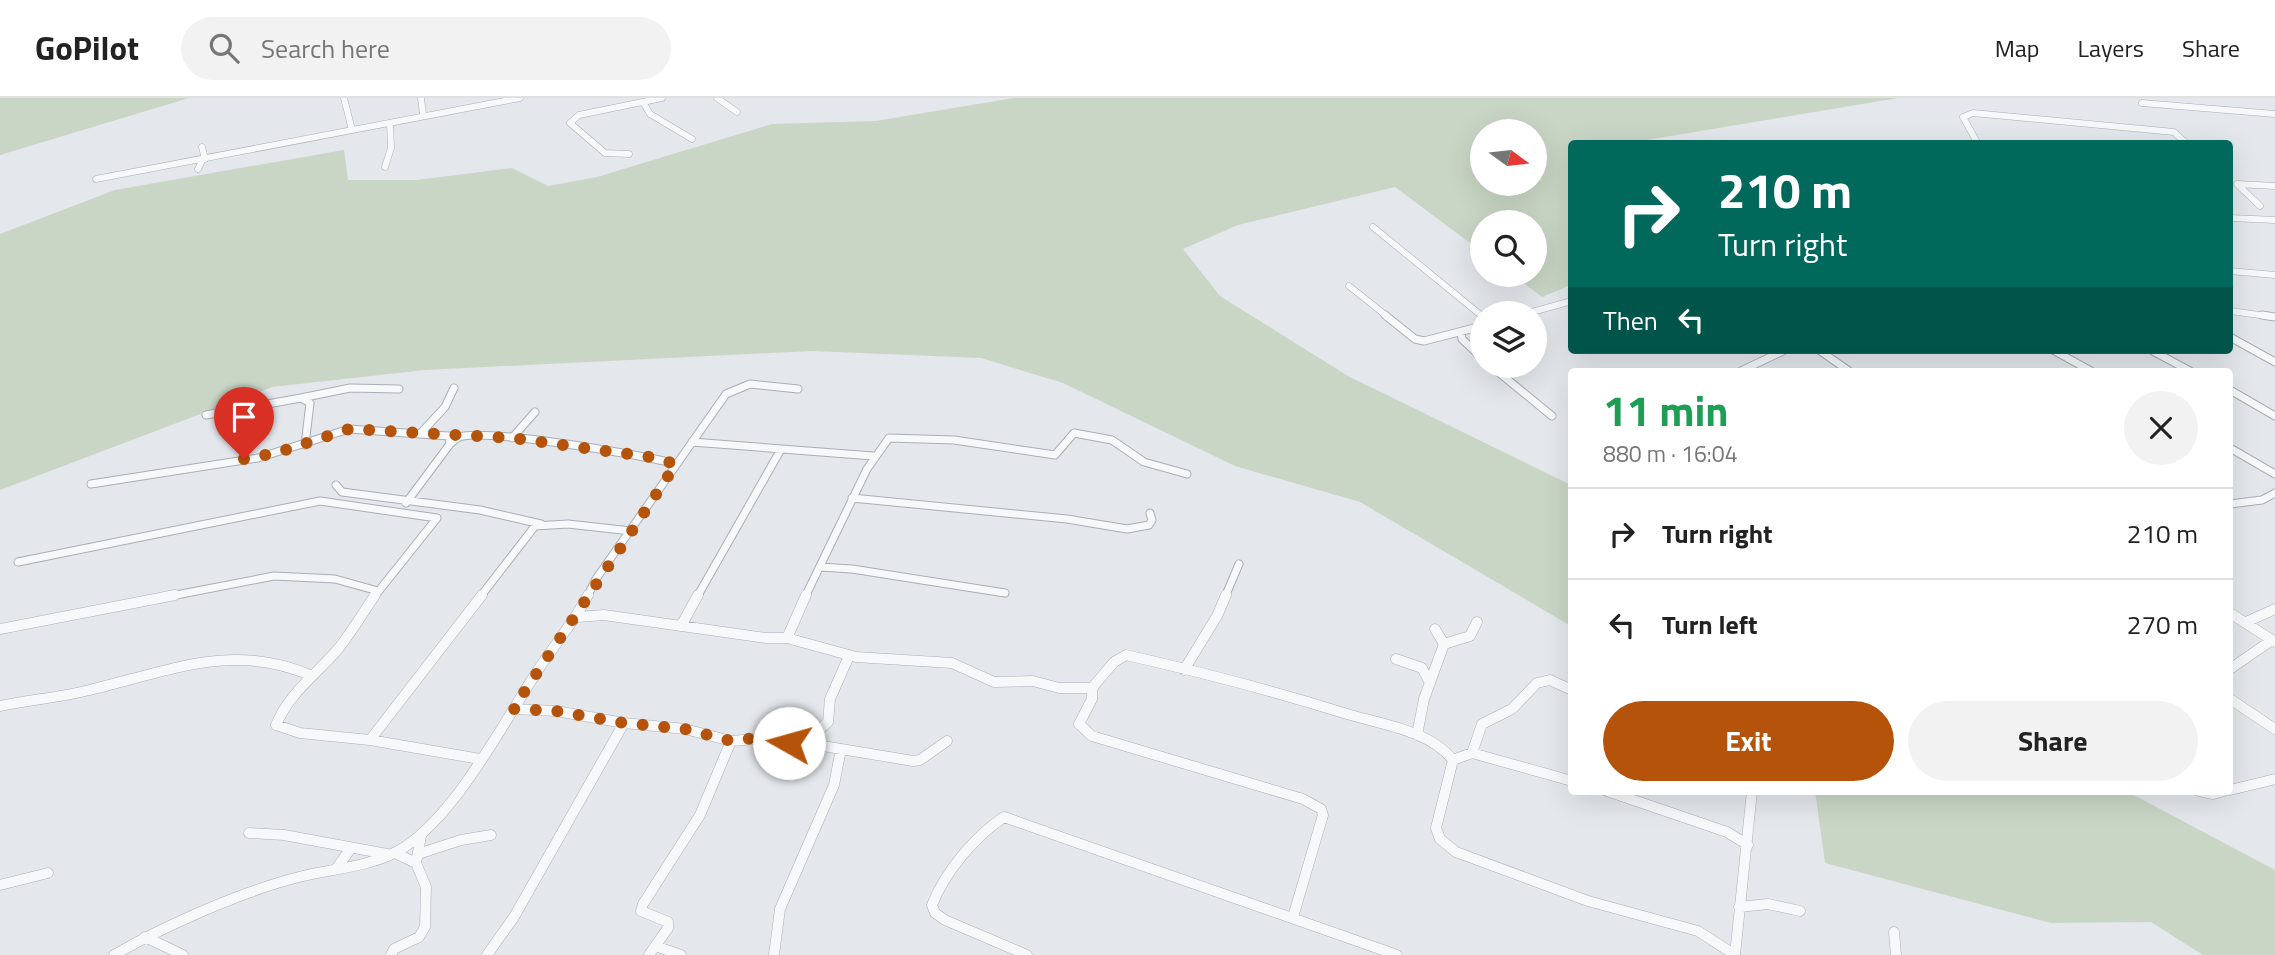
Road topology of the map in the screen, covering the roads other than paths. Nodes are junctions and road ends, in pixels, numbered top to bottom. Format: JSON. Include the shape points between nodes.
{"nodes":[{"id":1,"x":344,"y":98,"type":"edge"},
{"id":2,"x":421,"y":98,"type":"edge"},
{"id":3,"x":520,"y":98,"type":"edge"},
{"id":4,"x":662,"y":98,"type":"edge"},
{"id":5,"x":717,"y":98,"type":"edge"},
{"id":6,"x":642,"y":102,"type":"junction"},
{"id":7,"x":2142,"y":103,"type":"dead end"},
{"id":8,"x":737,"y":111,"type":"dead end"},
{"id":9,"x":2275,"y":114,"type":"edge"},
{"id":10,"x":422,"y":116,"type":"junction"},
{"id":11,"x":390,"y":123,"type":"junction"},
{"id":12,"x":352,"y":130,"type":"junction"},
{"id":13,"x":692,"y":139,"type":"dead end"},
{"id":14,"x":1976,"y":140,"type":"edge"},
{"id":15,"x":2183,"y":140,"type":"edge"},
{"id":16,"x":202,"y":147,"type":"dead end"},
{"id":17,"x":629,"y":154,"type":"dead end"},
{"id":18,"x":204,"y":159,"type":"junction"},
{"id":19,"x":385,"y":167,"type":"dead end"},
{"id":20,"x":198,"y":169,"type":"dead end"},
{"id":21,"x":96,"y":179,"type":"dead end"},
{"id":22,"x":2233,"y":183,"type":"edge"},
{"id":23,"x":2237,"y":184,"type":"junction"},
{"id":24,"x":2275,"y":186,"type":"edge"},
{"id":25,"x":2260,"y":206,"type":"dead end"},
{"id":26,"x":2233,"y":218,"type":"edge"},
{"id":27,"x":2274,"y":223,"type":"edge"},
{"id":28,"x":1373,"y":227,"type":"dead end"},
{"id":29,"x":2233,"y":269,"type":"edge"},
{"id":30,"x":2275,"y":275,"type":"edge"},
{"id":31,"x":1349,"y":286,"type":"dead end"},
{"id":32,"x":1568,"y":302,"type":"edge"},
{"id":33,"x":1470,"y":306,"type":"edge"},
{"id":34,"x":1547,"y":308,"type":"edge"},
{"id":35,"x":2233,"y":311,"type":"edge"},
{"id":36,"x":2275,"y":317,"type":"edge"},
{"id":37,"x":1470,"y":329,"type":"edge"},
{"id":38,"x":1461,"y":332,"type":"junction"},
{"id":39,"x":2233,"y":339,"type":"edge"},
{"id":40,"x":1470,"y":347,"type":"edge"},
{"id":41,"x":1777,"y":354,"type":"edge"},
{"id":42,"x":1825,"y":354,"type":"edge"},
{"id":43,"x":2060,"y":354,"type":"edge"},
{"id":44,"x":2158,"y":354,"type":"edge"},
{"id":45,"x":2275,"y":362,"type":"edge"},
{"id":46,"x":1747,"y":368,"type":"edge"},
{"id":47,"x":1845,"y":368,"type":"edge"},
{"id":48,"x":2086,"y":368,"type":"edge"},
{"id":49,"x":2184,"y":368,"type":"edge"},
{"id":50,"x":1506,"y":378,"type":"edge"},
{"id":51,"x":454,"y":388,"type":"dead end"},
{"id":52,"x":399,"y":389,"type":"dead end"},
{"id":53,"x":798,"y":389,"type":"dead end"},
{"id":54,"x":320,"y":392,"type":"junction"},
{"id":55,"x":2233,"y":392,"type":"edge"},
{"id":56,"x":301,"y":398,"type":"junction"},
{"id":57,"x":310,"y":403,"type":"junction"},
{"id":58,"x":535,"y":412,"type":"dead end"},
{"id":59,"x":206,"y":415,"type":"dead end"},
{"id":60,"x":1552,"y":416,"type":"dead end"},
{"id":61,"x":2275,"y":416,"type":"edge"},
{"id":62,"x":420,"y":434,"type":"junction"},
{"id":63,"x":512,"y":438,"type":"junction"},
{"id":64,"x":450,"y":440,"type":"junction"},
{"id":65,"x":692,"y":442,"type":"junction"},
{"id":66,"x":305,"y":445,"type":"junction"},
{"id":67,"x":2233,"y":450,"type":"edge"},
{"id":68,"x":780,"y":451,"type":"junction"},
{"id":69,"x":873,"y":456,"type":"junction"},
{"id":70,"x":676,"y":464,"type":"junction"},
{"id":71,"x":1187,"y":474,"type":"dead end"},
{"id":72,"x":2275,"y":474,"type":"edge"},
{"id":73,"x":91,"y":485,"type":"dead end"},
{"id":74,"x":336,"y":485,"type":"dead end"},
{"id":75,"x":2275,"y":493,"type":"edge"},
{"id":76,"x":852,"y":498,"type":"junction"},
{"id":77,"x":406,"y":503,"type":"junction"},
{"id":78,"x":2233,"y":504,"type":"edge"},
{"id":79,"x":1150,"y":513,"type":"dead end"},
{"id":80,"x":541,"y":524,"type":"junction"},
{"id":81,"x":631,"y":531,"type":"junction"},
{"id":82,"x":18,"y":562,"type":"dead end"},
{"id":83,"x":1238,"y":564,"type":"dead end"},
{"id":84,"x":820,"y":567,"type":"junction"},
{"id":85,"x":378,"y":591,"type":"junction"},
{"id":86,"x":1005,"y":593,"type":"dead end"},
{"id":87,"x":2275,"y":609,"type":"edge"},
{"id":88,"x":2233,"y":614,"type":"edge"},
{"id":89,"x":577,"y":617,"type":"junction"},
{"id":90,"x":1477,"y":622,"type":"dead end"},
{"id":91,"x":2246,"y":622,"type":"junction"},
{"id":92,"x":681,"y":626,"type":"junction"},
{"id":93,"x":0,"y":629,"type":"edge"},
{"id":94,"x":1435,"y":629,"type":"dead end"},
{"id":95,"x":787,"y":638,"type":"junction"},
{"id":96,"x":2273,"y":641,"type":"edge"},
{"id":97,"x":1444,"y":644,"type":"junction"},
{"id":98,"x":849,"y":656,"type":"junction"},
{"id":99,"x":1396,"y":659,"type":"dead end"},
{"id":100,"x":2233,"y":667,"type":"edge"},
{"id":101,"x":1184,"y":670,"type":"junction"},
{"id":102,"x":310,"y":675,"type":"junction"},
{"id":103,"x":1430,"y":683,"type":"junction"},
{"id":104,"x":1092,"y":688,"type":"junction"},
{"id":105,"x":1568,"y":688,"type":"edge"},
{"id":106,"x":2233,"y":701,"type":"edge"},
{"id":107,"x":0,"y":706,"type":"edge"},
{"id":108,"x":513,"y":709,"type":"junction"},
{"id":109,"x":624,"y":723,"type":"junction"},
{"id":110,"x":2275,"y":729,"type":"edge"},
{"id":111,"x":1417,"y":736,"type":"junction"},
{"id":112,"x":370,"y":740,"type":"junction"},
{"id":113,"x":731,"y":741,"type":"junction"},
{"id":114,"x":947,"y":741,"type":"dead end"},
{"id":115,"x":804,"y":744,"type":"junction"},
{"id":116,"x":841,"y":749,"type":"junction"},
{"id":117,"x":1472,"y":753,"type":"junction"},
{"id":118,"x":480,"y":759,"type":"junction"},
{"id":119,"x":1453,"y":760,"type":"junction"},
{"id":120,"x":2275,"y":779,"type":"edge"},
{"id":121,"x":1568,"y":780,"type":"edge"},
{"id":122,"x":2233,"y":789,"type":"edge"},
{"id":123,"x":1619,"y":795,"type":"edge"},
{"id":124,"x":1751,"y":795,"type":"edge"},
{"id":125,"x":249,"y":833,"type":"dead end"},
{"id":126,"x":491,"y":835,"type":"dead end"},
{"id":127,"x":421,"y":836,"type":"junction"},
{"id":128,"x":1748,"y":845,"type":"junction"},
{"id":129,"x":351,"y":848,"type":"junction"},
{"id":130,"x":392,"y":854,"type":"junction"},
{"id":131,"x":417,"y":858,"type":"junction"},
{"id":132,"x":336,"y":869,"type":"junction"},
{"id":133,"x":48,"y":873,"type":"dead end"},
{"id":134,"x":0,"y":885,"type":"edge"},
{"id":135,"x":1739,"y":907,"type":"junction"},
{"id":136,"x":1800,"y":911,"type":"dead end"},
{"id":137,"x":1293,"y":917,"type":"junction"},
{"id":138,"x":1894,"y":932,"type":"dead end"},
{"id":139,"x":145,"y":937,"type":"junction"},
{"id":140,"x":652,"y":951,"type":"edge"},
{"id":141,"x":114,"y":955,"type":"edge"},
{"id":142,"x":183,"y":955,"type":"edge"},
{"id":143,"x":391,"y":955,"type":"edge"},
{"id":144,"x":487,"y":955,"type":"edge"},
{"id":145,"x":681,"y":955,"type":"edge"},
{"id":146,"x":774,"y":955,"type":"edge"},
{"id":147,"x":1027,"y":955,"type":"edge"},
{"id":148,"x":1397,"y":955,"type":"edge"},
{"id":149,"x":1735,"y":955,"type":"edge"},
{"id":150,"x":1896,"y":955,"type":"edge"}],
"edges":[{"from":1,"to":12,"type":"street"},
{"from":2,"to":10,"type":"street"},
{"from":3,"to":10,"type":"street"},
{"from":4,"to":6,"type":"street"},
{"from":5,"to":8,"type":"street"},
{"from":6,"to":13,"type":"street","via":[[650,114]]},
{"from":6,"to":17,"type":"street","via":[[579,115],[570,123],[605,153]]},
{"from":7,"to":9,"type":"street"},
{"from":10,"to":11,"type":"street"},
{"from":11,"to":12,"type":"street"},
{"from":11,"to":19,"type":"street","via":[[391,148]]},
{"from":12,"to":18,"type":"street"},
{"from":14,"to":15,"type":"street","via":[[1963,117],[1973,113],[2174,132]]},
{"from":16,"to":18,"type":"street"},
{"from":18,"to":20,"type":"street"},
{"from":18,"to":21,"type":"street"},
{"from":22,"to":23,"type":"street"},
{"from":23,"to":24,"type":"street"},
{"from":23,"to":25,"type":"street"},
{"from":26,"to":27,"type":"street"},
{"from":28,"to":33,"type":"street"},
{"from":29,"to":30,"type":"street"},
{"from":31,"to":38,"type":"street","via":[[1415,339]]},
{"from":32,"to":34,"type":"street"},
{"from":35,"to":36,"type":"street"},
{"from":37,"to":38,"type":"street"},
{"from":38,"to":40,"type":"street"},
{"from":39,"to":45,"type":"street"},
{"from":41,"to":46,"type":"street"},
{"from":42,"to":47,"type":"street"},
{"from":43,"to":48,"type":"street"},
{"from":44,"to":49,"type":"street"},
{"from":50,"to":60,"type":"street"},
{"from":51,"to":62,"type":"street","via":[[445,407]]},
{"from":52,"to":54,"type":"street","via":[[383,386]]},
{"from":53,"to":65,"type":"street","via":[[756,384],[732,388]]},
{"from":54,"to":56,"type":"street"},
{"from":54,"to":57,"type":"street"},
{"from":55,"to":61,"type":"street"},
{"from":56,"to":57,"type":"street"},
{"from":56,"to":59,"type":"street"},
{"from":57,"to":66,"type":"street"},
{"from":58,"to":63,"type":"street"},
{"from":62,"to":64,"type":"street"},
{"from":62,"to":66,"type":"street","via":[[349,429]]},
{"from":63,"to":64,"type":"street"},
{"from":63,"to":70,"type":"street"},
{"from":64,"to":77,"type":"street"},
{"from":65,"to":68,"type":"street"},
{"from":65,"to":70,"type":"street"},
{"from":66,"to":73,"type":"street","via":[[258,458]]},
{"from":67,"to":72,"type":"street"},
{"from":68,"to":69,"type":"street"},
{"from":68,"to":92,"type":"street"},
{"from":69,"to":71,"type":"street","via":[[882,441],[897,438],[954,440],[1055,455],[1074,433],[1112,440],[1144,463]]},
{"from":69,"to":76,"type":"street"},
{"from":70,"to":81,"type":"street"},
{"from":74,"to":77,"type":"street","via":[[342,492]]},
{"from":75,"to":78,"type":"street","via":[[2262,500]]},
{"from":76,"to":79,"type":"street","via":[[1127,529],[1149,525]]},
{"from":76,"to":84,"type":"street"},
{"from":77,"to":80,"type":"street"},
{"from":80,"to":81,"type":"street"},
{"from":80,"to":112,"type":"street","via":[[527,533]]},
{"from":81,"to":89,"type":"street","via":[[596,579]]},
{"from":82,"to":85,"type":"street","via":[[320,501],[437,519]]},
{"from":83,"to":101,"type":"street","via":[[1217,616]]},
{"from":84,"to":86,"type":"street"},
{"from":84,"to":95,"type":"street"},
{"from":85,"to":93,"type":"street","via":[[335,579],[274,576]]},
{"from":85,"to":102,"type":"street","via":[[337,650]]},
{"from":87,"to":91,"type":"street"},
{"from":88,"to":91,"type":"street"},
{"from":89,"to":92,"type":"street","via":[[604,615]]},
{"from":89,"to":108,"type":"street"},
{"from":90,"to":97,"type":"street","via":[[1471,636]]},
{"from":91,"to":96,"type":"street"},
{"from":92,"to":95,"type":"street"},
{"from":94,"to":97,"type":"street"},
{"from":95,"to":98,"type":"street"},
{"from":96,"to":100,"type":"street"},
{"from":97,"to":103,"type":"street"},
{"from":98,"to":104,"type":"street","via":[[952,663],[994,682]]},
{"from":98,"to":115,"type":"street","via":[[830,699],[828,722]]},
{"from":99,"to":103,"type":"street","via":[[1422,668]]},
{"from":101,"to":104,"type":"street","via":[[1126,655]]},
{"from":101,"to":111,"type":"street","via":[[1236,679]]},
{"from":102,"to":107,"type":"street","via":[[269,661],[209,662]]},
{"from":102,"to":112,"type":"street","via":[[276,725],[300,733]]},
{"from":103,"to":111,"type":"street"},
{"from":104,"to":137,"type":"street","via":[[1092,699],[1079,724],[1092,736],[1303,799],[1321,809]]},
{"from":105,"to":117,"type":"street","via":[[1557,681],[1537,682],[1515,708],[1482,724]]},
{"from":106,"to":110,"type":"street"},
{"from":108,"to":109,"type":"street"},
{"from":108,"to":118,"type":"street"},
{"from":109,"to":113,"type":"street","via":[[685,729]]},
{"from":109,"to":144,"type":"street","via":[[514,917]]},
{"from":111,"to":119,"type":"street","via":[[1445,750]]},
{"from":112,"to":118,"type":"street"},
{"from":113,"to":115,"type":"street","via":[[756,738]]},
{"from":113,"to":140,"type":"street","via":[[697,820],[643,901],[641,911],[668,922]]},
{"from":114,"to":116,"type":"street","via":[[917,761]]},
{"from":115,"to":116,"type":"street"},
{"from":116,"to":146,"type":"street","via":[[834,785],[780,909]]},
{"from":117,"to":119,"type":"street"},
{"from":117,"to":121,"type":"street"},
{"from":118,"to":127,"type":"street","via":[[453,800]]},
{"from":119,"to":149,"type":"street","via":[[1436,828],[1447,846],[1576,897],[1698,931]]},
{"from":120,"to":122,"type":"street"},
{"from":123,"to":128,"type":"street","via":[[1727,832]]},
{"from":124,"to":128,"type":"street"},
{"from":125,"to":129,"type":"street"},
{"from":126,"to":131,"type":"street","via":[[461,840]]},
{"from":127,"to":130,"type":"street"},
{"from":127,"to":131,"type":"street"},
{"from":128,"to":135,"type":"street"},
{"from":129,"to":130,"type":"street"},
{"from":129,"to":132,"type":"street"},
{"from":130,"to":131,"type":"street"},
{"from":130,"to":132,"type":"street"},
{"from":131,"to":143,"type":"street","via":[[426,887],[425,927],[419,937]]},
{"from":132,"to":139,"type":"street","via":[[276,884]]},
{"from":133,"to":134,"type":"street"},
{"from":135,"to":136,"type":"street","via":[[1769,904]]},
{"from":135,"to":149,"type":"street"},
{"from":137,"to":147,"type":"street","via":[[1004,817],[984,833],[932,905],[945,920]]},
{"from":137,"to":148,"type":"street"},
{"from":138,"to":150,"type":"street"},
{"from":139,"to":141,"type":"street"},
{"from":139,"to":142,"type":"street"},
{"from":140,"to":145,"type":"street"}]}
